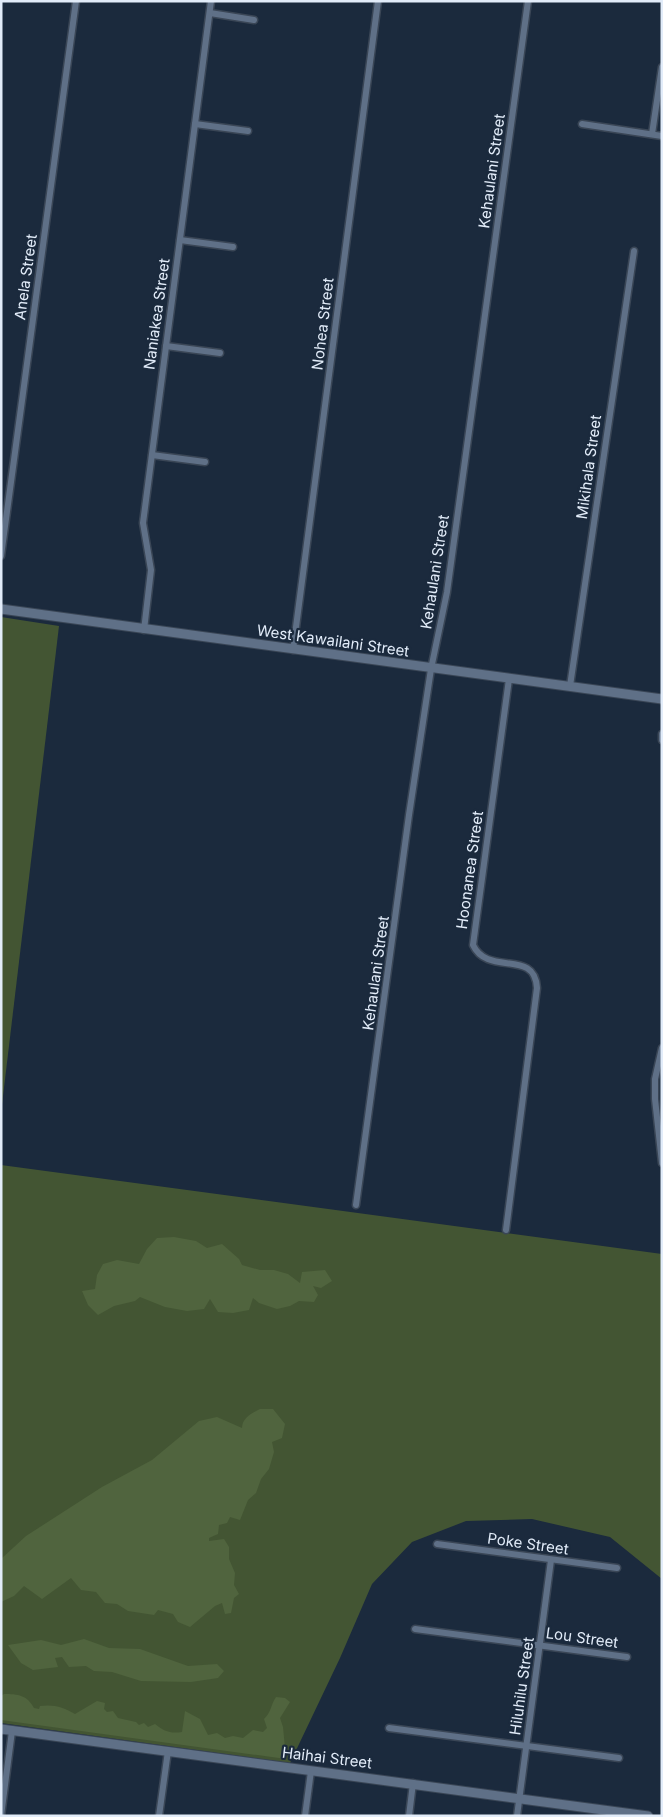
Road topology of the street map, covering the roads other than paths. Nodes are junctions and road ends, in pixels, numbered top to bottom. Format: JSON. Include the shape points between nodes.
{"nodes":[{"id":1,"x":76,"y":1,"type":"edge"},
{"id":2,"x":211,"y":1,"type":"edge"},
{"id":3,"x":378,"y":1,"type":"edge"},
{"id":4,"x":528,"y":1,"type":"edge"},
{"id":5,"x":210,"y":13,"type":"junction"},
{"id":6,"x":254,"y":20,"type":"dead end"},
{"id":7,"x":662,"y":67,"type":"edge"},
{"id":8,"x":195,"y":124,"type":"junction"},
{"id":9,"x":582,"y":124,"type":"dead end"},
{"id":10,"x":248,"y":131,"type":"dead end"},
{"id":11,"x":652,"y":134,"type":"junction"},
{"id":12,"x":662,"y":136,"type":"edge"},
{"id":13,"x":180,"y":240,"type":"junction"},
{"id":14,"x":233,"y":247,"type":"dead end"},
{"id":15,"x":634,"y":251,"type":"dead end"},
{"id":16,"x":166,"y":346,"type":"junction"},
{"id":17,"x":220,"y":353,"type":"dead end"},
{"id":18,"x":152,"y":454,"type":"junction"},
{"id":19,"x":205,"y":462,"type":"dead end"},
{"id":20,"x":1,"y":556,"type":"edge"},
{"id":21,"x":1,"y":610,"type":"edge"},
{"id":22,"x":144,"y":630,"type":"junction"},
{"id":23,"x":293,"y":650,"type":"junction"},
{"id":24,"x":431,"y":669,"type":"junction"},
{"id":25,"x":509,"y":679,"type":"junction"},
{"id":26,"x":570,"y":686,"type":"junction"},
{"id":27,"x":662,"y":699,"type":"edge"},
{"id":28,"x":662,"y":734,"type":"edge"},
{"id":29,"x":662,"y":740,"type":"edge"},
{"id":30,"x":662,"y":1048,"type":"edge"},
{"id":31,"x":662,"y":1163,"type":"edge"},
{"id":32,"x":356,"y":1205,"type":"dead end"},
{"id":33,"x":506,"y":1230,"type":"dead end"},
{"id":34,"x":437,"y":1544,"type":"dead end"},
{"id":35,"x":551,"y":1560,"type":"junction"},
{"id":36,"x":617,"y":1568,"type":"dead end"},
{"id":37,"x":415,"y":1629,"type":"dead end"},
{"id":38,"x":540,"y":1645,"type":"junction"},
{"id":39,"x":627,"y":1657,"type":"dead end"},
{"id":40,"x":389,"y":1728,"type":"dead end"},
{"id":41,"x":1,"y":1729,"type":"edge"},
{"id":42,"x":12,"y":1730,"type":"junction"},
{"id":43,"x":526,"y":1746,"type":"junction"},
{"id":44,"x":168,"y":1751,"type":"junction"},
{"id":45,"x":619,"y":1758,"type":"dead end"},
{"id":46,"x":311,"y":1770,"type":"junction"},
{"id":47,"x":414,"y":1783,"type":"junction"},
{"id":48,"x":519,"y":1799,"type":"junction"},
{"id":49,"x":627,"y":1814,"type":"edge"},
{"id":50,"x":1,"y":1816,"type":"edge"},
{"id":51,"x":159,"y":1816,"type":"edge"},
{"id":52,"x":305,"y":1816,"type":"edge"},
{"id":53,"x":409,"y":1816,"type":"edge"},
{"id":54,"x":517,"y":1816,"type":"edge"},
{"id":55,"x":648,"y":1816,"type":"edge"}],
"edges":[{"from":1,"to":20,"type":"street","name":"Anela Street"},
{"from":2,"to":5,"type":"street","name":"Naniakea Street"},
{"from":3,"to":23,"type":"street","name":"Nohea Street"},
{"from":4,"to":24,"type":"street","name":"Kehaulani Street","via":[[447,592]]},
{"from":5,"to":6,"type":"street"},
{"from":5,"to":8,"type":"street","name":"Naniakea Street"},
{"from":7,"to":11,"type":"street"},
{"from":8,"to":10,"type":"street"},
{"from":8,"to":13,"type":"street","name":"Naniakea Street"},
{"from":9,"to":11,"type":"street"},
{"from":11,"to":12,"type":"street"},
{"from":13,"to":14,"type":"street"},
{"from":13,"to":16,"type":"street","name":"Naniakea Street"},
{"from":15,"to":26,"type":"street","name":"Mikihala Street"},
{"from":16,"to":17,"type":"street"},
{"from":16,"to":18,"type":"street","name":"Naniakea Street"},
{"from":18,"to":19,"type":"street"},
{"from":18,"to":22,"type":"street","name":"Naniakea Street","via":[[143,523],[151,570]]},
{"from":21,"to":22,"type":"street","name":"West Kawailani Street"},
{"from":22,"to":23,"type":"street","name":"West Kawailani Street"},
{"from":23,"to":24,"type":"street","name":"West Kawailani Street"},
{"from":24,"to":25,"type":"street","name":"West Kawailani Street"},
{"from":24,"to":32,"type":"street","name":"Kehaulani Street"},
{"from":25,"to":26,"type":"street","name":"West Kawailani Street"},
{"from":25,"to":33,"type":"street","name":"Hoonanea Street","via":[[473,946],[482,958],[525,967],[537,979]]},
{"from":26,"to":27,"type":"street","name":"West Kawailani Street"},
{"from":28,"to":29,"type":"street"},
{"from":30,"to":31,"type":"street","via":[[655,1079]]},
{"from":34,"to":35,"type":"street","name":"Poke Street"},
{"from":35,"to":36,"type":"street","name":"Poke Street"},
{"from":35,"to":38,"type":"street","name":"Hiluhilu Street"},
{"from":37,"to":38,"type":"street","name":"Lou Street"},
{"from":38,"to":39,"type":"street","name":"Lou Street"},
{"from":38,"to":43,"type":"street","name":"Hiluhilu Street"},
{"from":40,"to":43,"type":"street"},
{"from":41,"to":42,"type":"street","name":"Haihai Street"},
{"from":42,"to":44,"type":"street","name":"Haihai Street"},
{"from":42,"to":50,"type":"street"},
{"from":43,"to":45,"type":"street"},
{"from":43,"to":48,"type":"street","name":"Hiluhilu Street"},
{"from":44,"to":46,"type":"street","name":"Haihai Street"},
{"from":44,"to":51,"type":"street"},
{"from":46,"to":47,"type":"street","name":"Haihai Street"},
{"from":46,"to":52,"type":"street"},
{"from":47,"to":48,"type":"street","name":"Haihai Street"},
{"from":47,"to":53,"type":"street"},
{"from":48,"to":49,"type":"street","name":"Haihai Street"},
{"from":48,"to":54,"type":"street","name":"Hiluhilu Street"},
{"from":49,"to":55,"type":"street","name":"Haihai Street"}]}
